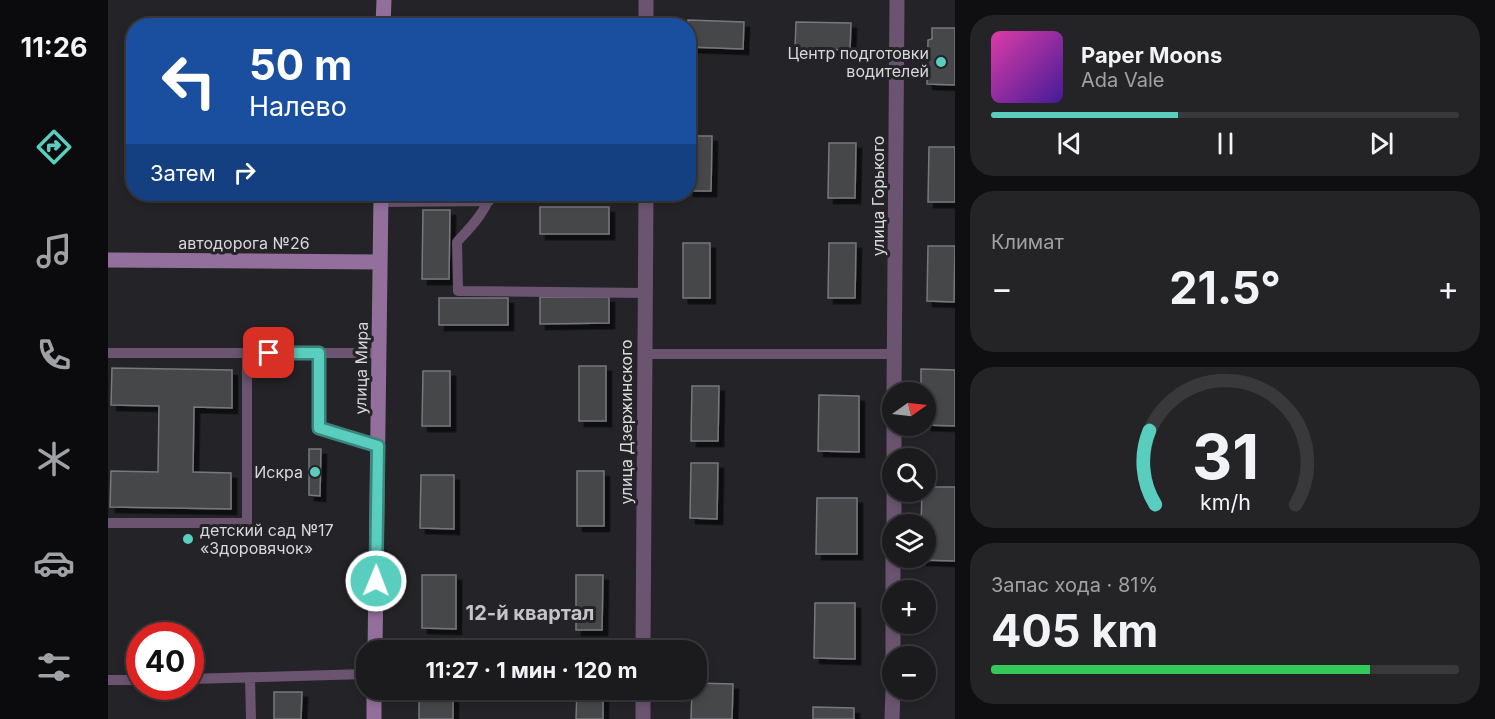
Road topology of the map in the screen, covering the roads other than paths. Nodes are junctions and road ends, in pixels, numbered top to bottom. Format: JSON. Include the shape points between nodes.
{"nodes":[{"id":1,"x":384,"y":0,"type":"edge"},
{"id":2,"x":646,"y":0,"type":"edge"},
{"id":3,"x":897,"y":0,"type":"edge"},
{"id":4,"x":383,"y":18,"type":"edge"},
{"id":5,"x":646,"y":18,"type":"edge"},
{"id":6,"x":381,"y":201,"type":"edge"},
{"id":7,"x":486,"y":201,"type":"edge"},
{"id":8,"x":646,"y":201,"type":"edge"},
{"id":9,"x":108,"y":260,"type":"edge"},
{"id":10,"x":380,"y":262,"type":"junction"},
{"id":11,"x":645,"y":293,"type":"junction"},
{"id":12,"x":108,"y":353,"type":"edge"},
{"id":13,"x":319,"y":353,"type":"junction"},
{"id":14,"x":379,"y":353,"type":"junction"},
{"id":15,"x":248,"y":354,"type":"junction"},
{"id":16,"x":645,"y":354,"type":"junction"},
{"id":17,"x":895,"y":354,"type":"junction"},
{"id":18,"x":894,"y":382,"type":"edge"},
{"id":19,"x":378,"y":446,"type":"junction"},
{"id":20,"x":108,"y":523,"type":"edge"},
{"id":21,"x":375,"y":640,"type":"edge"},
{"id":22,"x":643,"y":640,"type":"edge"},
{"id":23,"x":356,"y":674,"type":"edge"},
{"id":24,"x":250,"y":678,"type":"junction"},
{"id":25,"x":204,"y":679,"type":"edge"},
{"id":26,"x":108,"y":680,"type":"edge"},
{"id":27,"x":126,"y":680,"type":"edge"},
{"id":28,"x":374,"y":700,"type":"edge"},
{"id":29,"x":643,"y":700,"type":"edge"},
{"id":30,"x":893,"y":700,"type":"edge"},
{"id":31,"x":251,"y":719,"type":"edge"},
{"id":32,"x":374,"y":719,"type":"edge"},
{"id":33,"x":643,"y":719,"type":"edge"},
{"id":34,"x":892,"y":719,"type":"edge"}],
"edges":[{"from":1,"to":4,"type":"street"},
{"from":2,"to":5,"type":"street"},
{"from":3,"to":17,"type":"street","name":"улица Горького"},
{"from":6,"to":10,"type":"street","name":"улица Мира"},
{"from":7,"to":11,"type":"lane","via":[[457,242],[458,291]]},
{"from":8,"to":11,"type":"street","name":"улица Дзержинского"},
{"from":9,"to":10,"type":"street","name":"автодорога №26"},
{"from":10,"to":14,"type":"street","name":"улица Мира"},
{"from":11,"to":16,"type":"street","name":"улица Дзержинского"},
{"from":12,"to":15,"type":"lane"},
{"from":13,"to":14,"type":"lane"},
{"from":13,"to":15,"type":"lane"},
{"from":13,"to":19,"type":"lane","via":[[319,428]]},
{"from":14,"to":19,"type":"street","name":"улица Мира"},
{"from":15,"to":20,"type":"lane","via":[[247,524]]},
{"from":16,"to":17,"type":"lane"},
{"from":16,"to":22,"type":"street","name":"улица Дзержинского"},
{"from":17,"to":18,"type":"street","name":"улица Горького"},
{"from":19,"to":21,"type":"street","name":"улица Мира"},
{"from":23,"to":24,"type":"lane"},
{"from":24,"to":25,"type":"lane"},
{"from":24,"to":31,"type":"lane"},
{"from":26,"to":27,"type":"lane"},
{"from":28,"to":32,"type":"street"},
{"from":29,"to":33,"type":"street"},
{"from":30,"to":34,"type":"street"}]}
